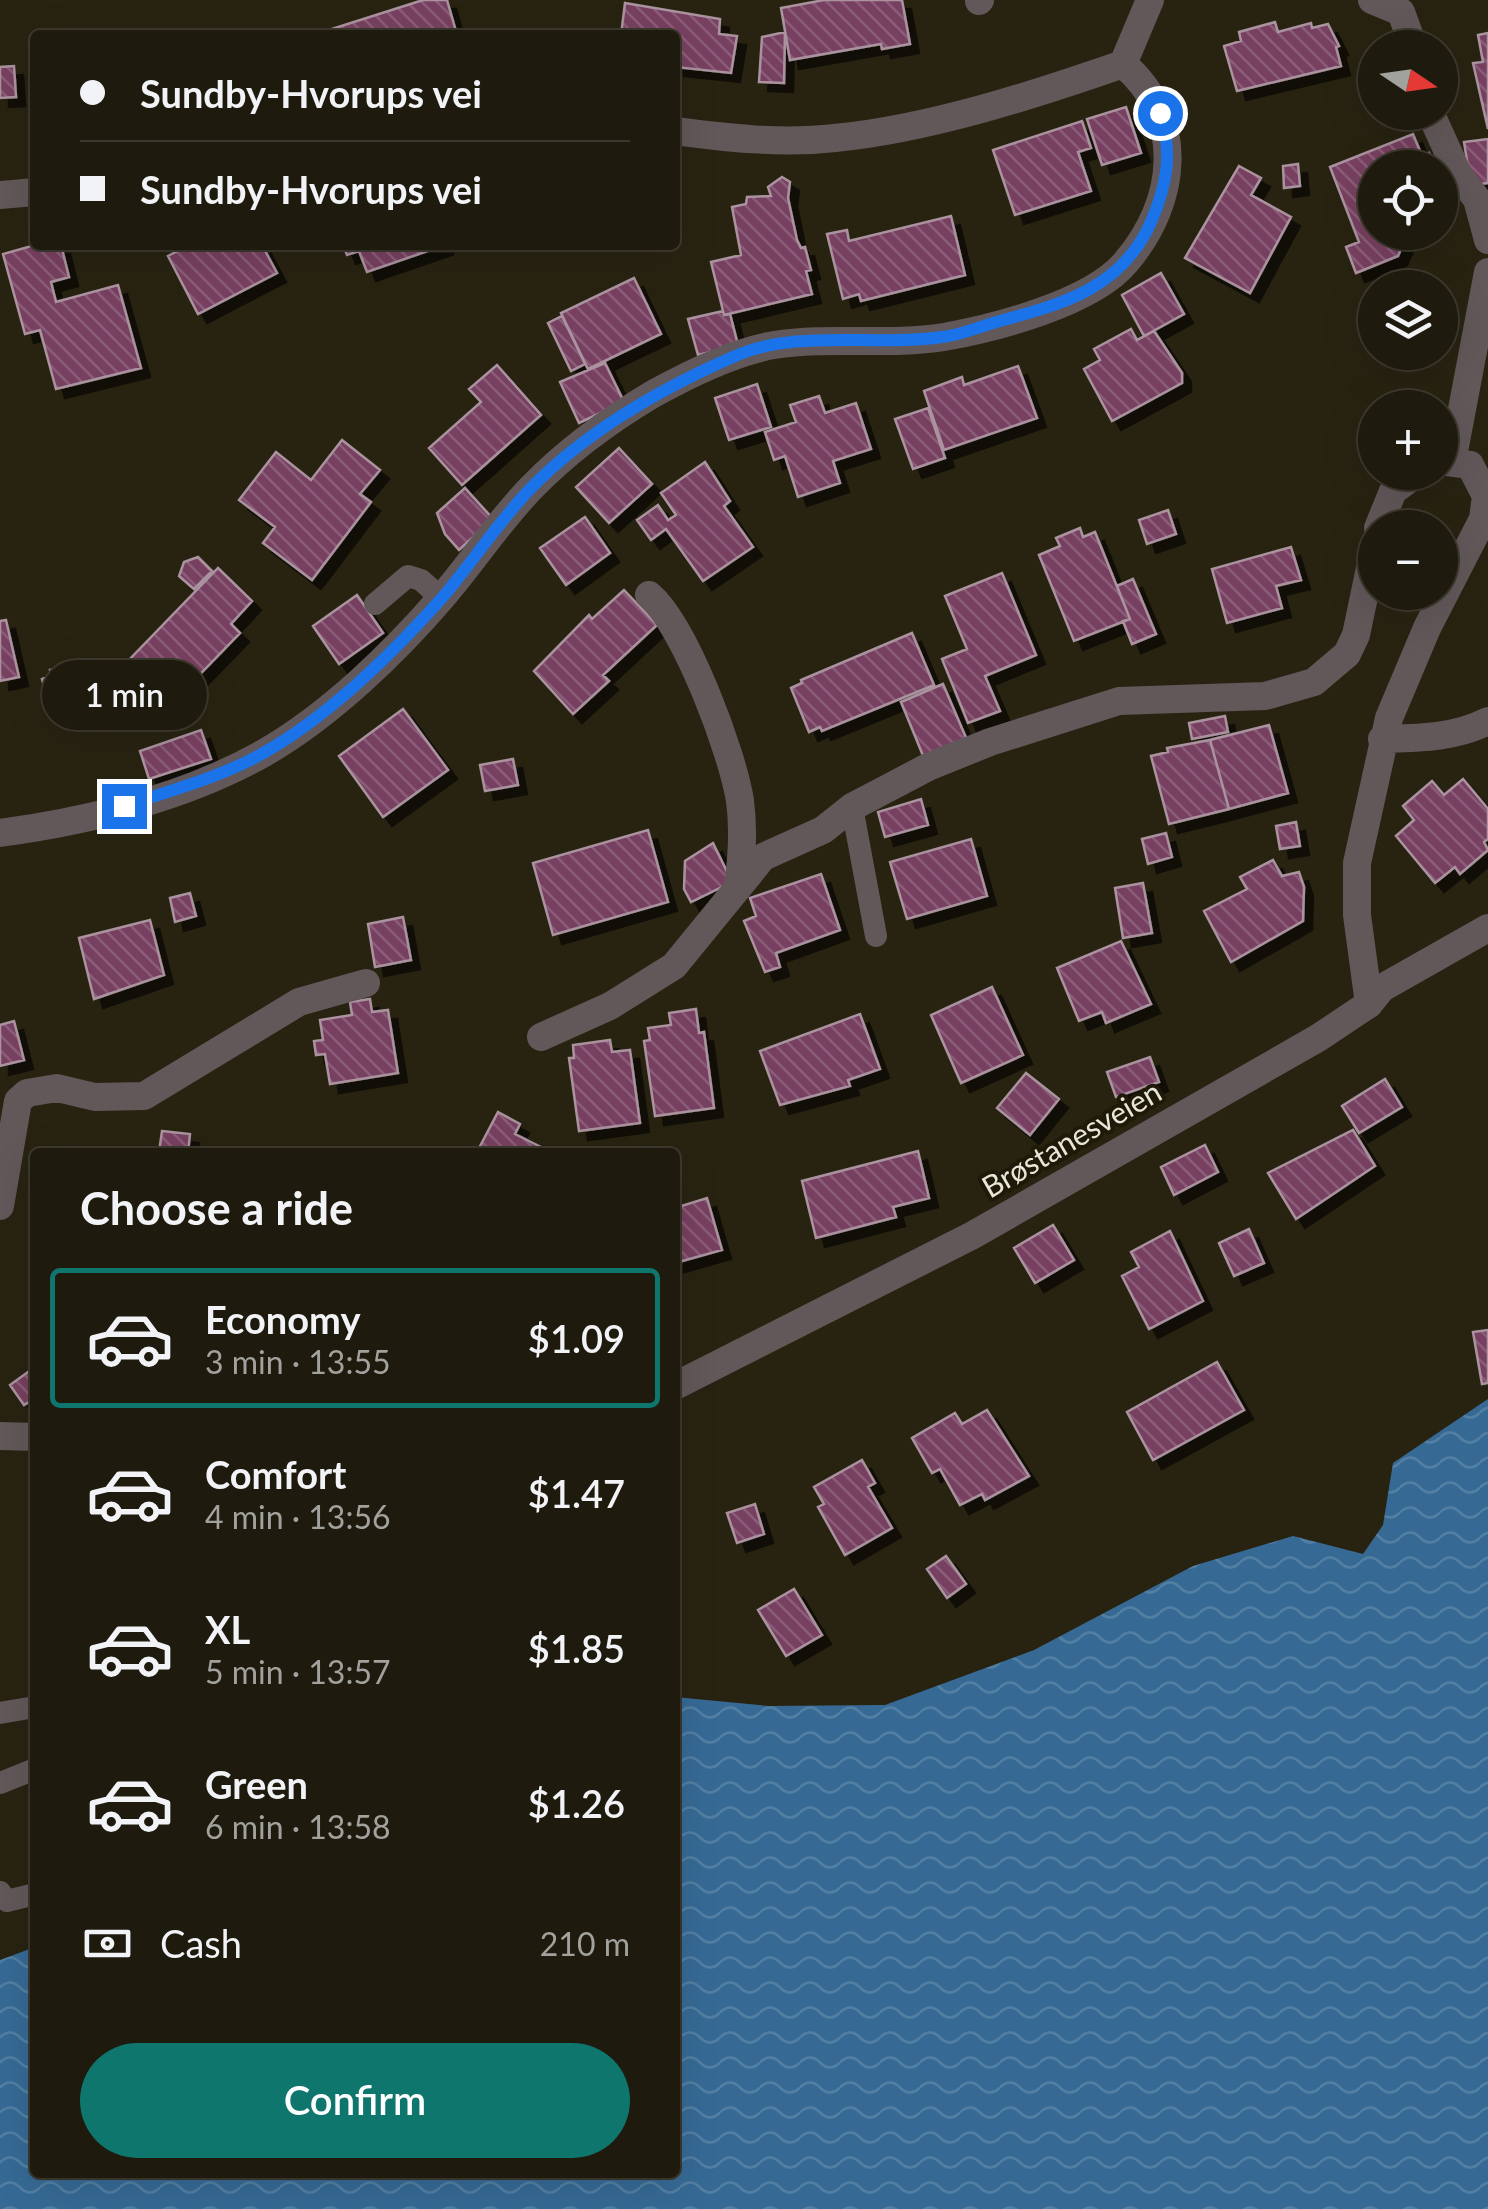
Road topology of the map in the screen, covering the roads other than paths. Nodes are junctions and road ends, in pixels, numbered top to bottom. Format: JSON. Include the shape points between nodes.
{"nodes":[{"id":1,"x":1150,"y":0,"type":"edge"},
{"id":2,"x":1372,"y":0,"type":"edge"},
{"id":3,"x":1408,"y":30,"type":"edge"},
{"id":4,"x":1123,"y":64,"type":"junction"},
{"id":5,"x":1438,"y":130,"type":"edge"},
{"id":6,"x":680,"y":132,"type":"edge"},
{"id":7,"x":30,"y":192,"type":"edge"},
{"id":8,"x":0,"y":195,"type":"edge"},
{"id":9,"x":1488,"y":240,"type":"edge"},
{"id":10,"x":1488,"y":272,"type":"edge"},
{"id":11,"x":1458,"y":408,"type":"edge"},
{"id":12,"x":1458,"y":464,"type":"edge"},
{"id":13,"x":649,"y":595,"type":"dead end"},
{"id":14,"x":441,"y":598,"type":"junction"},
{"id":15,"x":375,"y":604,"type":"dead end"},
{"id":16,"x":1361,"y":610,"type":"edge"},
{"id":17,"x":1488,"y":721,"type":"edge"},
{"id":18,"x":1382,"y":739,"type":"junction"},
{"id":19,"x":852,"y":806,"type":"junction"},
{"id":20,"x":0,"y":833,"type":"edge"},
{"id":21,"x":738,"y":889,"type":"junction"},
{"id":22,"x":1488,"y":928,"type":"edge"},
{"id":23,"x":876,"y":936,"type":"dead end"},
{"id":24,"x":366,"y":983,"type":"dead end"},
{"id":25,"x":1368,"y":1004,"type":"junction"},
{"id":26,"x":541,"y":1036,"type":"dead end"},
{"id":27,"x":0,"y":1206,"type":"edge"},
{"id":28,"x":680,"y":1383,"type":"edge"},
{"id":29,"x":0,"y":1436,"type":"edge"},
{"id":30,"x":30,"y":1437,"type":"edge"},
{"id":31,"x":30,"y":1709,"type":"edge"},
{"id":32,"x":0,"y":1713,"type":"edge"},
{"id":33,"x":30,"y":1772,"type":"edge"},
{"id":34,"x":0,"y":1783,"type":"edge"},
{"id":35,"x":0,"y":1892,"type":"edge"},
{"id":36,"x":30,"y":1895,"type":"edge"}],
"edges":[{"from":1,"to":4,"type":"street"},
{"from":2,"to":3,"type":"street","via":[[1401,12]]},
{"from":4,"to":6,"type":"street","via":[[890,130],[832,139],[745,140]]},
{"from":4,"to":14,"type":"street","via":[[1148,85],[1168,137],[1168,166],[1147,231],[1106,281],[1070,302],[943,337],[757,349],[654,394],[532,488]]},
{"from":5,"to":9,"type":"street","via":[[1477,199]]},
{"from":7,"to":8,"type":"street"},
{"from":10,"to":11,"type":"street"},
{"from":12,"to":18,"type":"street","via":[[1470,465],[1481,479],[1484,519],[1427,628]]},
{"from":13,"to":21,"type":"street","via":[[663,607],[690,660],[735,776],[743,849]]},
{"from":14,"to":15,"type":"lane","via":[[408,576]]},
{"from":14,"to":20,"type":"street","via":[[342,696],[266,752],[213,777],[69,824]]},
{"from":16,"to":19,"type":"street","via":[[1347,654],[1314,682],[1265,696],[1119,701],[990,742]]},
{"from":17,"to":18,"type":"street","via":[[1445,735]]},
{"from":18,"to":25,"type":"street","via":[[1358,863]]},
{"from":19,"to":21,"type":"street","via":[[823,830],[763,857]]},
{"from":19,"to":23,"type":"lane"},
{"from":21,"to":26,"type":"street","via":[[674,966],[610,1006]]},
{"from":22,"to":25,"type":"street","name":"Brøstanesveien","via":[[1382,988]]},
{"from":24,"to":27,"type":"street","via":[[299,1002],[144,1096],[96,1097],[57,1088],[27,1093],[18,1101]]},
{"from":25,"to":28,"type":"street","name":"Brøstanesveien","via":[[973,1235]]},
{"from":29,"to":30,"type":"street"},
{"from":31,"to":32,"type":"lane"},
{"from":33,"to":34,"type":"lane"},
{"from":35,"to":36,"type":"lane","via":[[6,1901]]}]}
